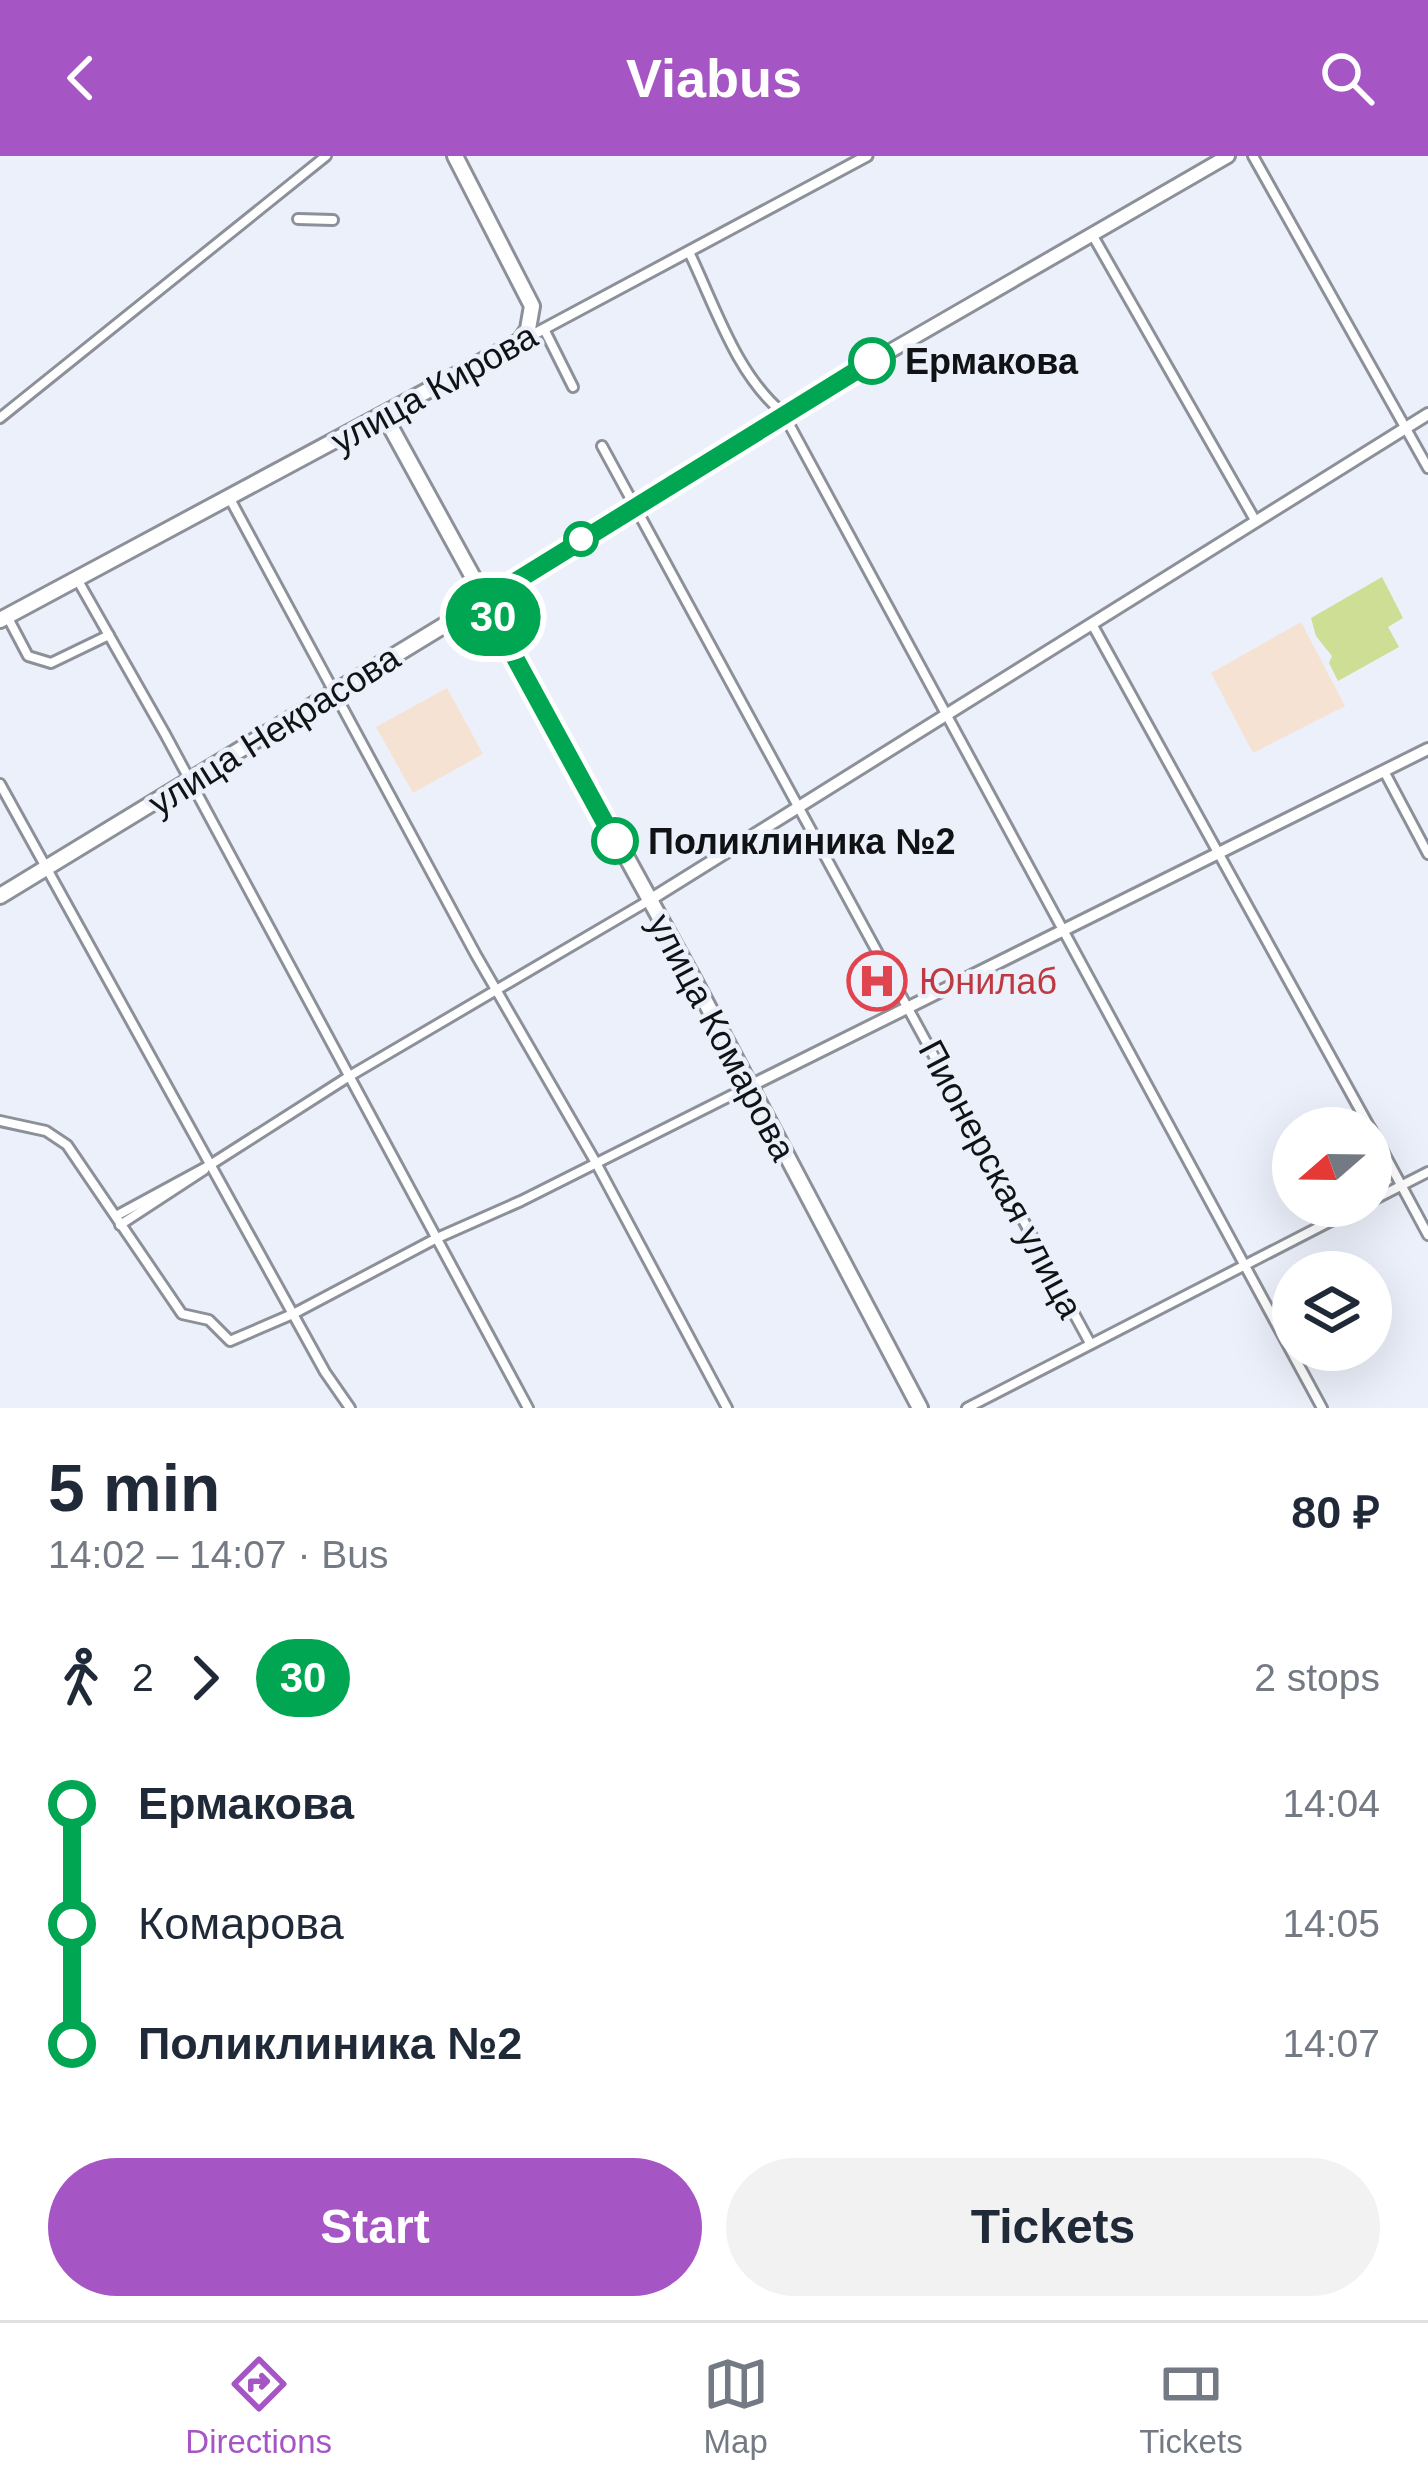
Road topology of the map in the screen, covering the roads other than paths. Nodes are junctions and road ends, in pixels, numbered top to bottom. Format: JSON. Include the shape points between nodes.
{"nodes":[{"id":1,"x":326,"y":156,"type":"edge"},
{"id":2,"x":455,"y":156,"type":"edge"},
{"id":3,"x":867,"y":156,"type":"edge"},
{"id":4,"x":1228,"y":156,"type":"edge"},
{"id":5,"x":1253,"y":156,"type":"edge"},
{"id":6,"x":298,"y":219,"type":"dead end"},
{"id":7,"x":333,"y":220,"type":"dead end"},
{"id":8,"x":1093,"y":236,"type":"junction"},
{"id":9,"x":689,"y":252,"type":"junction"},
{"id":10,"x":532,"y":306,"type":"junction"},
{"id":11,"x":544,"y":329,"type":"junction"},
{"id":12,"x":520,"y":341,"type":"junction"},
{"id":13,"x":573,"y":387,"type":"dead end"},
{"id":14,"x":783,"y":413,"type":"junction"},
{"id":15,"x":1428,"y":414,"type":"edge"},
{"id":16,"x":384,"y":415,"type":"junction"},
{"id":17,"x":0,"y":418,"type":"edge"},
{"id":18,"x":1406,"y":428,"type":"junction"},
{"id":19,"x":602,"y":446,"type":"dead end"},
{"id":20,"x":1428,"y":468,"type":"edge"},
{"id":21,"x":230,"y":499,"type":"junction"},
{"id":22,"x":634,"y":507,"type":"junction"},
{"id":23,"x":1256,"y":520,"type":"junction"},
{"id":24,"x":77,"y":579,"type":"junction"},
{"id":25,"x":484,"y":601,"type":"junction"},
{"id":26,"x":3,"y":618,"type":"edge"},
{"id":27,"x":1092,"y":624,"type":"junction"},
{"id":28,"x":109,"y":635,"type":"junction"},
{"id":29,"x":337,"y":691,"type":"junction"},
{"id":30,"x":946,"y":714,"type":"junction"},
{"id":31,"x":1428,"y":749,"type":"edge"},
{"id":32,"x":1384,"y":771,"type":"junction"},
{"id":33,"x":190,"y":782,"type":"junction"},
{"id":34,"x":0,"y":784,"type":"edge"},
{"id":35,"x":799,"y":806,"type":"junction"},
{"id":36,"x":1220,"y":851,"type":"junction"},
{"id":37,"x":1428,"y":854,"type":"edge"},
{"id":38,"x":46,"y":869,"type":"junction"},
{"id":39,"x":0,"y":896,"type":"edge"},
{"id":40,"x":648,"y":901,"type":"junction"},
{"id":41,"x":1063,"y":931,"type":"junction"},
{"id":42,"x":496,"y":991,"type":"junction"},
{"id":43,"x":908,"y":1007,"type":"junction"},
{"id":44,"x":348,"y":1077,"type":"junction"},
{"id":45,"x":750,"y":1086,"type":"junction"},
{"id":46,"x":1359,"y":1107,"type":"edge"},
{"id":47,"x":0,"y":1120,"type":"edge"},
{"id":48,"x":596,"y":1161,"type":"junction"},
{"id":49,"x":209,"y":1165,"type":"junction"},
{"id":50,"x":1392,"y":1168,"type":"edge"},
{"id":51,"x":1428,"y":1172,"type":"edge"},
{"id":52,"x":1401,"y":1185,"type":"junction"},
{"id":53,"x":1392,"y":1190,"type":"edge"},
{"id":54,"x":118,"y":1220,"type":"junction"},
{"id":55,"x":1319,"y":1227,"type":"edge"},
{"id":56,"x":1428,"y":1235,"type":"edge"},
{"id":57,"x":435,"y":1239,"type":"junction"},
{"id":58,"x":1244,"y":1265,"type":"junction"},
{"id":59,"x":295,"y":1313,"type":"junction"},
{"id":60,"x":1090,"y":1343,"type":"junction"},
{"id":61,"x":350,"y":1408,"type":"edge"},
{"id":62,"x":528,"y":1408,"type":"edge"},
{"id":63,"x":727,"y":1408,"type":"edge"},
{"id":64,"x":920,"y":1408,"type":"edge"},
{"id":65,"x":967,"y":1408,"type":"edge"},
{"id":66,"x":1322,"y":1408,"type":"edge"}],
"edges":[{"from":1,"to":17,"type":"street"},
{"from":2,"to":10,"type":"highway"},
{"from":3,"to":9,"type":"street","name":"улица Кирова"},
{"from":4,"to":8,"type":"main road","name":"улица Некрасова"},
{"from":5,"to":18,"type":"street"},
{"from":6,"to":7,"type":"street"},
{"from":8,"to":14,"type":"main road","name":"улица Некрасова"},
{"from":8,"to":23,"type":"street"},
{"from":9,"to":11,"type":"street","name":"улица Кирова"},
{"from":9,"to":14,"type":"street","via":[[749,376]]},
{"from":10,"to":11,"type":"street"},
{"from":10,"to":12,"type":"highway"},
{"from":11,"to":12,"type":"street","name":"улица Кирова"},
{"from":11,"to":13,"type":"street"},
{"from":12,"to":16,"type":"highway","name":"улица Кирова"},
{"from":14,"to":22,"type":"main road","name":"улица Некрасова"},
{"from":14,"to":30,"type":"street"},
{"from":15,"to":18,"type":"main road"},
{"from":16,"to":21,"type":"highway","name":"улица Кирова"},
{"from":16,"to":25,"type":"highway","name":"улица Комарова"},
{"from":18,"to":20,"type":"street"},
{"from":18,"to":23,"type":"main road"},
{"from":19,"to":22,"type":"street","name":"Пионерская улица"},
{"from":21,"to":24,"type":"highway","name":"улица Кирова"},
{"from":21,"to":29,"type":"street"},
{"from":22,"to":25,"type":"main road","name":"улица Некрасова"},
{"from":22,"to":35,"type":"street","name":"Пионерская улица"},
{"from":23,"to":27,"type":"main road"},
{"from":24,"to":26,"type":"highway","name":"улица Кирова"},
{"from":24,"to":28,"type":"street"},
{"from":25,"to":29,"type":"highway","name":"улица Некрасова"},
{"from":25,"to":40,"type":"highway","name":"улица Комарова"},
{"from":26,"to":28,"type":"street","via":[[28,656],[51,663]]},
{"from":27,"to":30,"type":"main road"},
{"from":27,"to":36,"type":"street"},
{"from":28,"to":33,"type":"street"},
{"from":29,"to":33,"type":"highway","name":"улица Некрасова"},
{"from":29,"to":42,"type":"street"},
{"from":30,"to":35,"type":"main road"},
{"from":30,"to":41,"type":"street"},
{"from":31,"to":32,"type":"main road"},
{"from":32,"to":36,"type":"main road"},
{"from":32,"to":37,"type":"street"},
{"from":33,"to":38,"type":"highway","name":"улица Некрасова"},
{"from":33,"to":44,"type":"street"},
{"from":34,"to":38,"type":"street"},
{"from":35,"to":40,"type":"main road"},
{"from":35,"to":43,"type":"street","name":"Пионерская улица"},
{"from":36,"to":41,"type":"main road"},
{"from":36,"to":46,"type":"street"},
{"from":38,"to":39,"type":"highway","name":"улица Некрасова"},
{"from":38,"to":49,"type":"street"},
{"from":40,"to":42,"type":"street"},
{"from":40,"to":45,"type":"highway","name":"улица Комарова"},
{"from":41,"to":43,"type":"main road"},
{"from":41,"to":58,"type":"street"},
{"from":42,"to":44,"type":"street"},
{"from":42,"to":48,"type":"street"},
{"from":43,"to":45,"type":"main road"},
{"from":43,"to":60,"type":"street","name":"Пионерская улица"},
{"from":44,"to":49,"type":"street"},
{"from":44,"to":57,"type":"street"},
{"from":45,"to":48,"type":"street"},
{"from":45,"to":64,"type":"highway","name":"улица Комарова"},
{"from":47,"to":54,"type":"street","via":[[61,1141]]},
{"from":48,"to":57,"type":"street"},
{"from":48,"to":63,"type":"street"},
{"from":49,"to":54,"type":"street"},
{"from":49,"to":59,"type":"street"},
{"from":50,"to":52,"type":"street"},
{"from":51,"to":52,"type":"street"},
{"from":52,"to":53,"type":"street"},
{"from":52,"to":56,"type":"street"},
{"from":54,"to":59,"type":"street","via":[[182,1314],[208,1320],[225,1338]]},
{"from":55,"to":58,"type":"street"},
{"from":57,"to":59,"type":"street"},
{"from":57,"to":62,"type":"street"},
{"from":58,"to":60,"type":"street"},
{"from":58,"to":66,"type":"street"},
{"from":59,"to":61,"type":"street"},
{"from":60,"to":65,"type":"street"}]}
